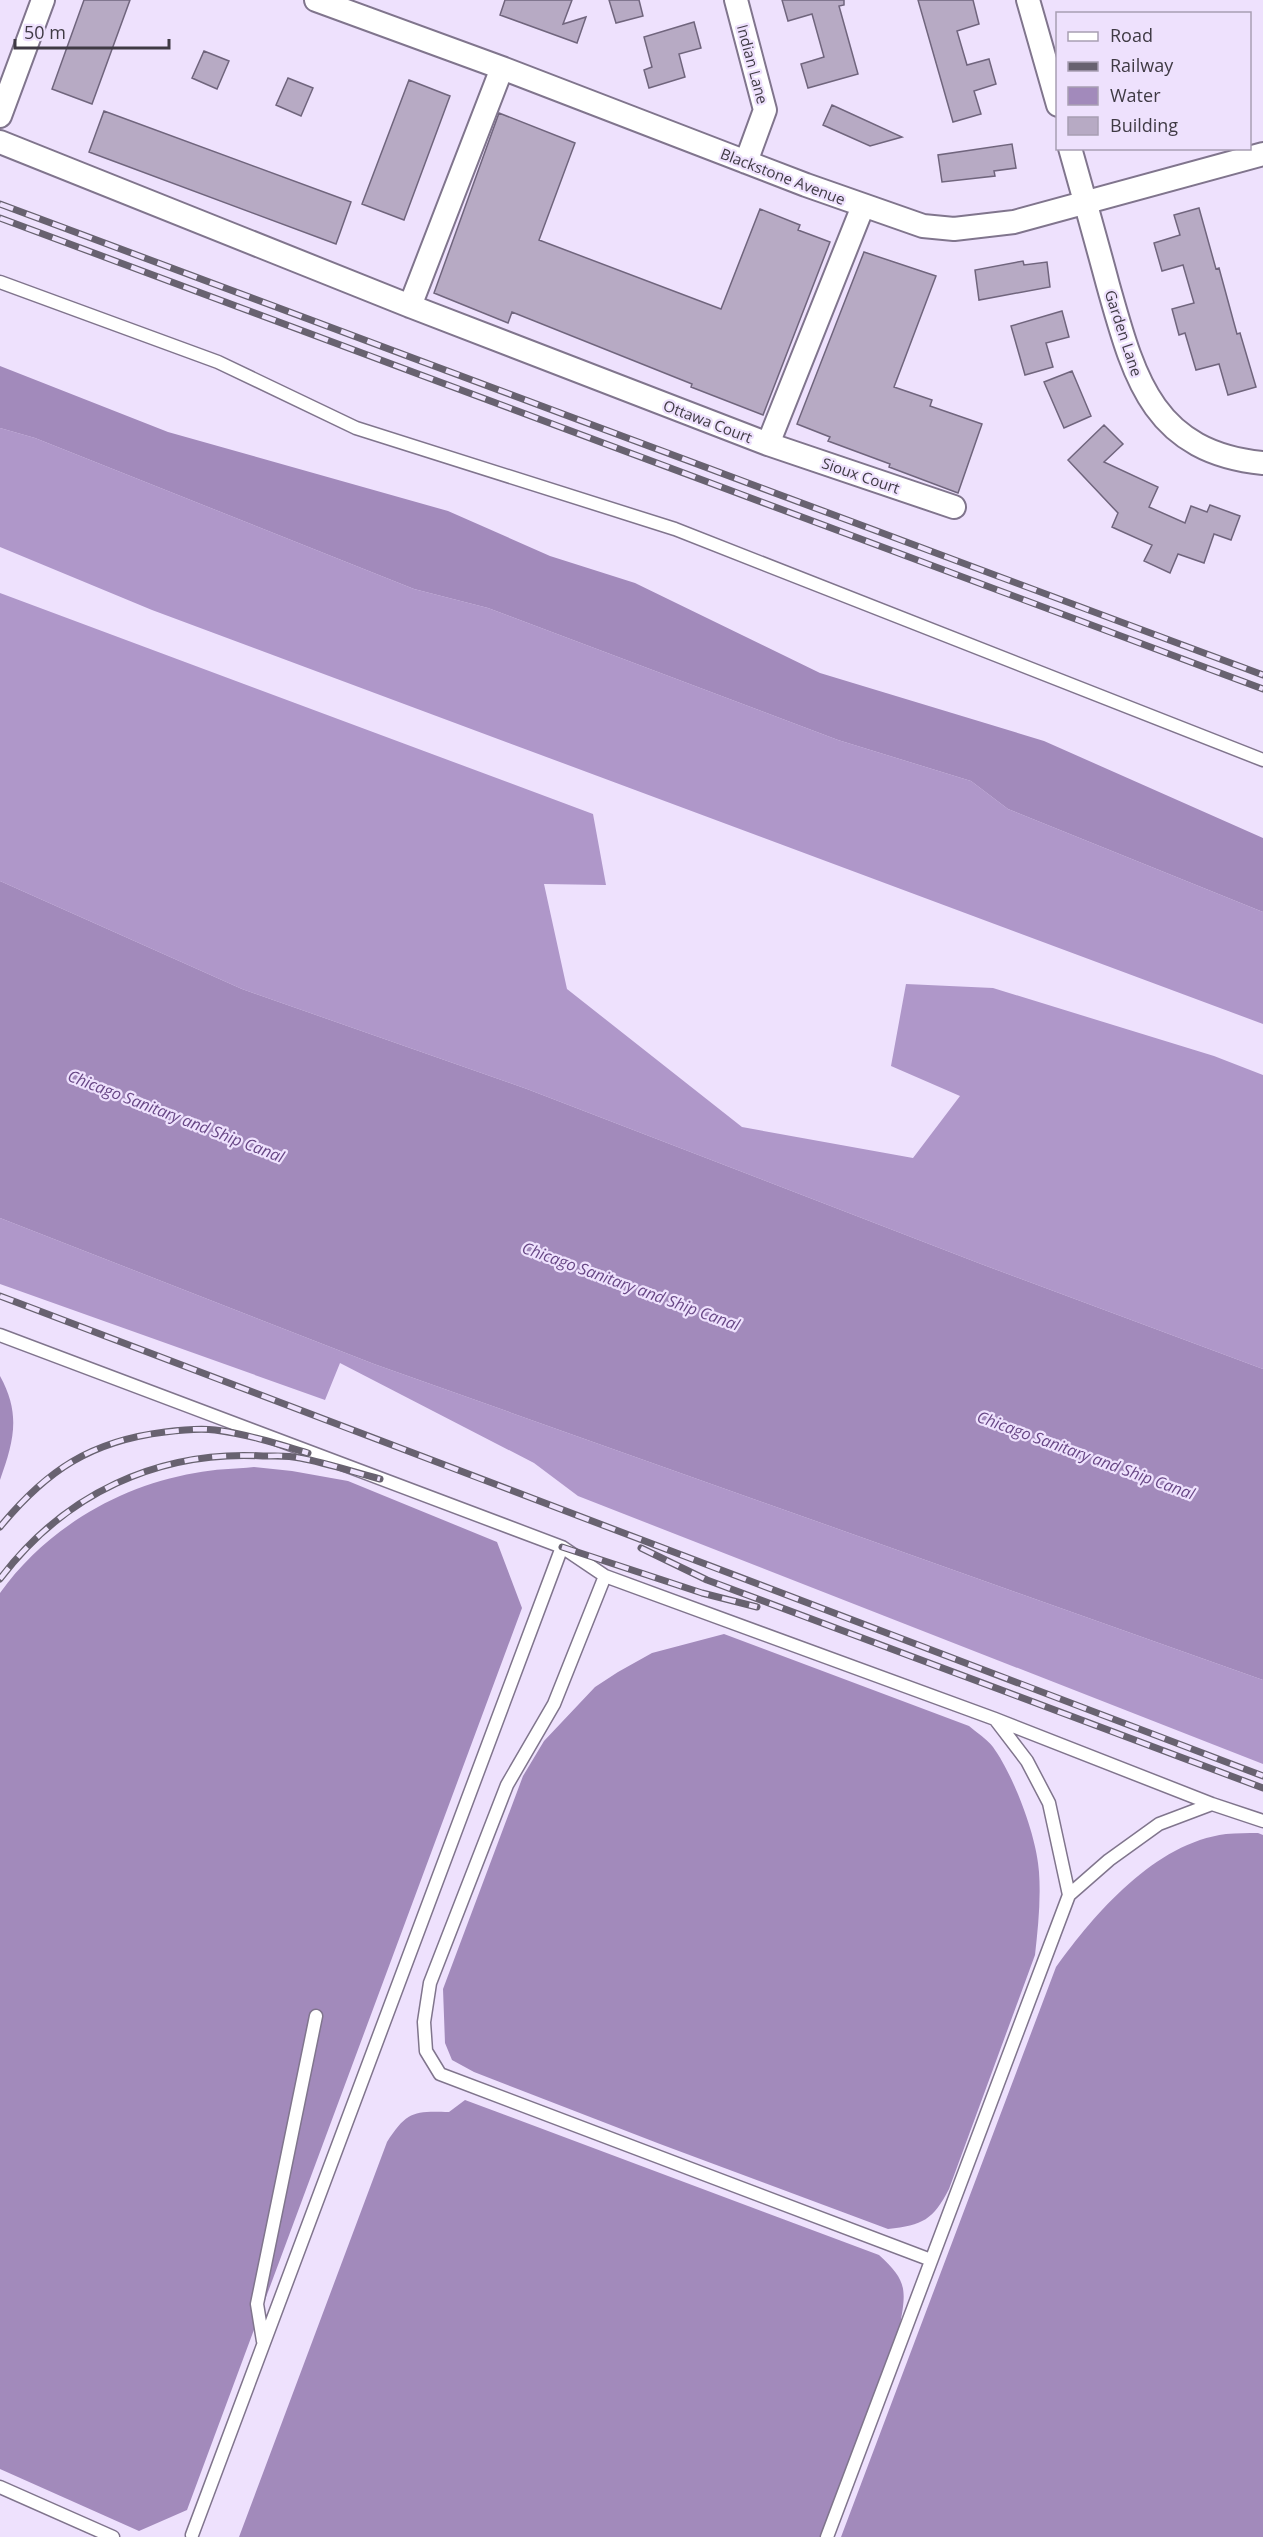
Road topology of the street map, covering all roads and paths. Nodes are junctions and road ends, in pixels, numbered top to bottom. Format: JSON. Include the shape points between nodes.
{"nodes":[{"id":1,"x":43,"y":0,"type":"edge"},
{"id":2,"x":316,"y":0,"type":"edge"},
{"id":3,"x":736,"y":0,"type":"edge"},
{"id":4,"x":1028,"y":0,"type":"edge"},
{"id":5,"x":502,"y":68,"type":"junction"},
{"id":6,"x":1056,"y":98,"type":"edge"},
{"id":7,"x":0,"y":116,"type":"edge"},
{"id":8,"x":0,"y":142,"type":"edge"},
{"id":9,"x":1071,"y":150,"type":"edge"},
{"id":10,"x":1263,"y":154,"type":"edge"},
{"id":11,"x":746,"y":162,"type":"junction"},
{"id":12,"x":1085,"y":204,"type":"junction"},
{"id":13,"x":862,"y":206,"type":"junction"},
{"id":14,"x":0,"y":282,"type":"edge"},
{"id":15,"x":410,"y":306,"type":"junction"},
{"id":16,"x":768,"y":444,"type":"junction"},
{"id":17,"x":1263,"y":463,"type":"edge"},
{"id":18,"x":954,"y":507,"type":"dead end"},
{"id":19,"x":1263,"y":760,"type":"edge"},
{"id":20,"x":0,"y":1335,"type":"edge"},
{"id":21,"x":562,"y":1547,"type":"junction"},
{"id":22,"x":605,"y":1576,"type":"junction"},
{"id":23,"x":995,"y":1719,"type":"junction"},
{"id":24,"x":1212,"y":1804,"type":"junction"},
{"id":25,"x":1263,"y":1821,"type":"edge"},
{"id":26,"x":1069,"y":1895,"type":"junction"},
{"id":27,"x":316,"y":2016,"type":"dead end"},
{"id":28,"x":931,"y":2260,"type":"junction"},
{"id":29,"x":263,"y":2345,"type":"junction"},
{"id":30,"x":0,"y":2487,"type":"edge"},
{"id":31,"x":191,"y":2536,"type":"edge"},
{"id":32,"x":113,"y":2537,"type":"edge"},
{"id":33,"x":827,"y":2537,"type":"edge"}],
"edges":[{"from":1,"to":7,"type":"street"},
{"from":2,"to":5,"type":"street","name":"Blackstone Avenue"},
{"from":3,"to":11,"type":"street","name":"Indian Lane","via":[[765,110]]},
{"from":4,"to":6,"type":"street"},
{"from":5,"to":11,"type":"street","name":"Blackstone Avenue"},
{"from":5,"to":15,"type":"street"},
{"from":8,"to":15,"type":"street","name":"Ottawa Court"},
{"from":9,"to":12,"type":"street","name":"Garden Lane"},
{"from":10,"to":12,"type":"street","name":"Blackstone Avenue"},
{"from":11,"to":13,"type":"street","name":"Blackstone Avenue"},
{"from":12,"to":13,"type":"street","name":"Blackstone Avenue","via":[[1014,222],[954,229],[923,226]]},
{"from":12,"to":17,"type":"street","name":"Garden Lane","via":[[1133,368],[1149,398],[1172,425],[1196,443],[1228,457]]},
{"from":13,"to":16,"type":"street","name":"Ottawa Court"},
{"from":14,"to":19,"type":"lane","via":[[218,362],[356,428],[675,529]]},
{"from":15,"to":16,"type":"street","name":"Ottawa Court"},
{"from":16,"to":18,"type":"street","name":"Sioux Court"},
{"from":20,"to":21,"type":"lane"},
{"from":21,"to":22,"type":"lane"},
{"from":21,"to":29,"type":"lane"},
{"from":22,"to":23,"type":"lane"},
{"from":22,"to":28,"type":"lane","via":[[554,1704],[507,1785],[429,1983],[424,2022],[426,2051],[440,2074]]},
{"from":23,"to":24,"type":"lane"},
{"from":23,"to":26,"type":"lane","via":[[1027,1761],[1049,1803]]},
{"from":24,"to":25,"type":"lane"},
{"from":24,"to":26,"type":"lane","via":[[1159,1824]]},
{"from":26,"to":28,"type":"lane"},
{"from":27,"to":29,"type":"lane","via":[[257,2304]]},
{"from":28,"to":33,"type":"lane"},
{"from":29,"to":31,"type":"lane"},
{"from":30,"to":32,"type":"lane"}]}
